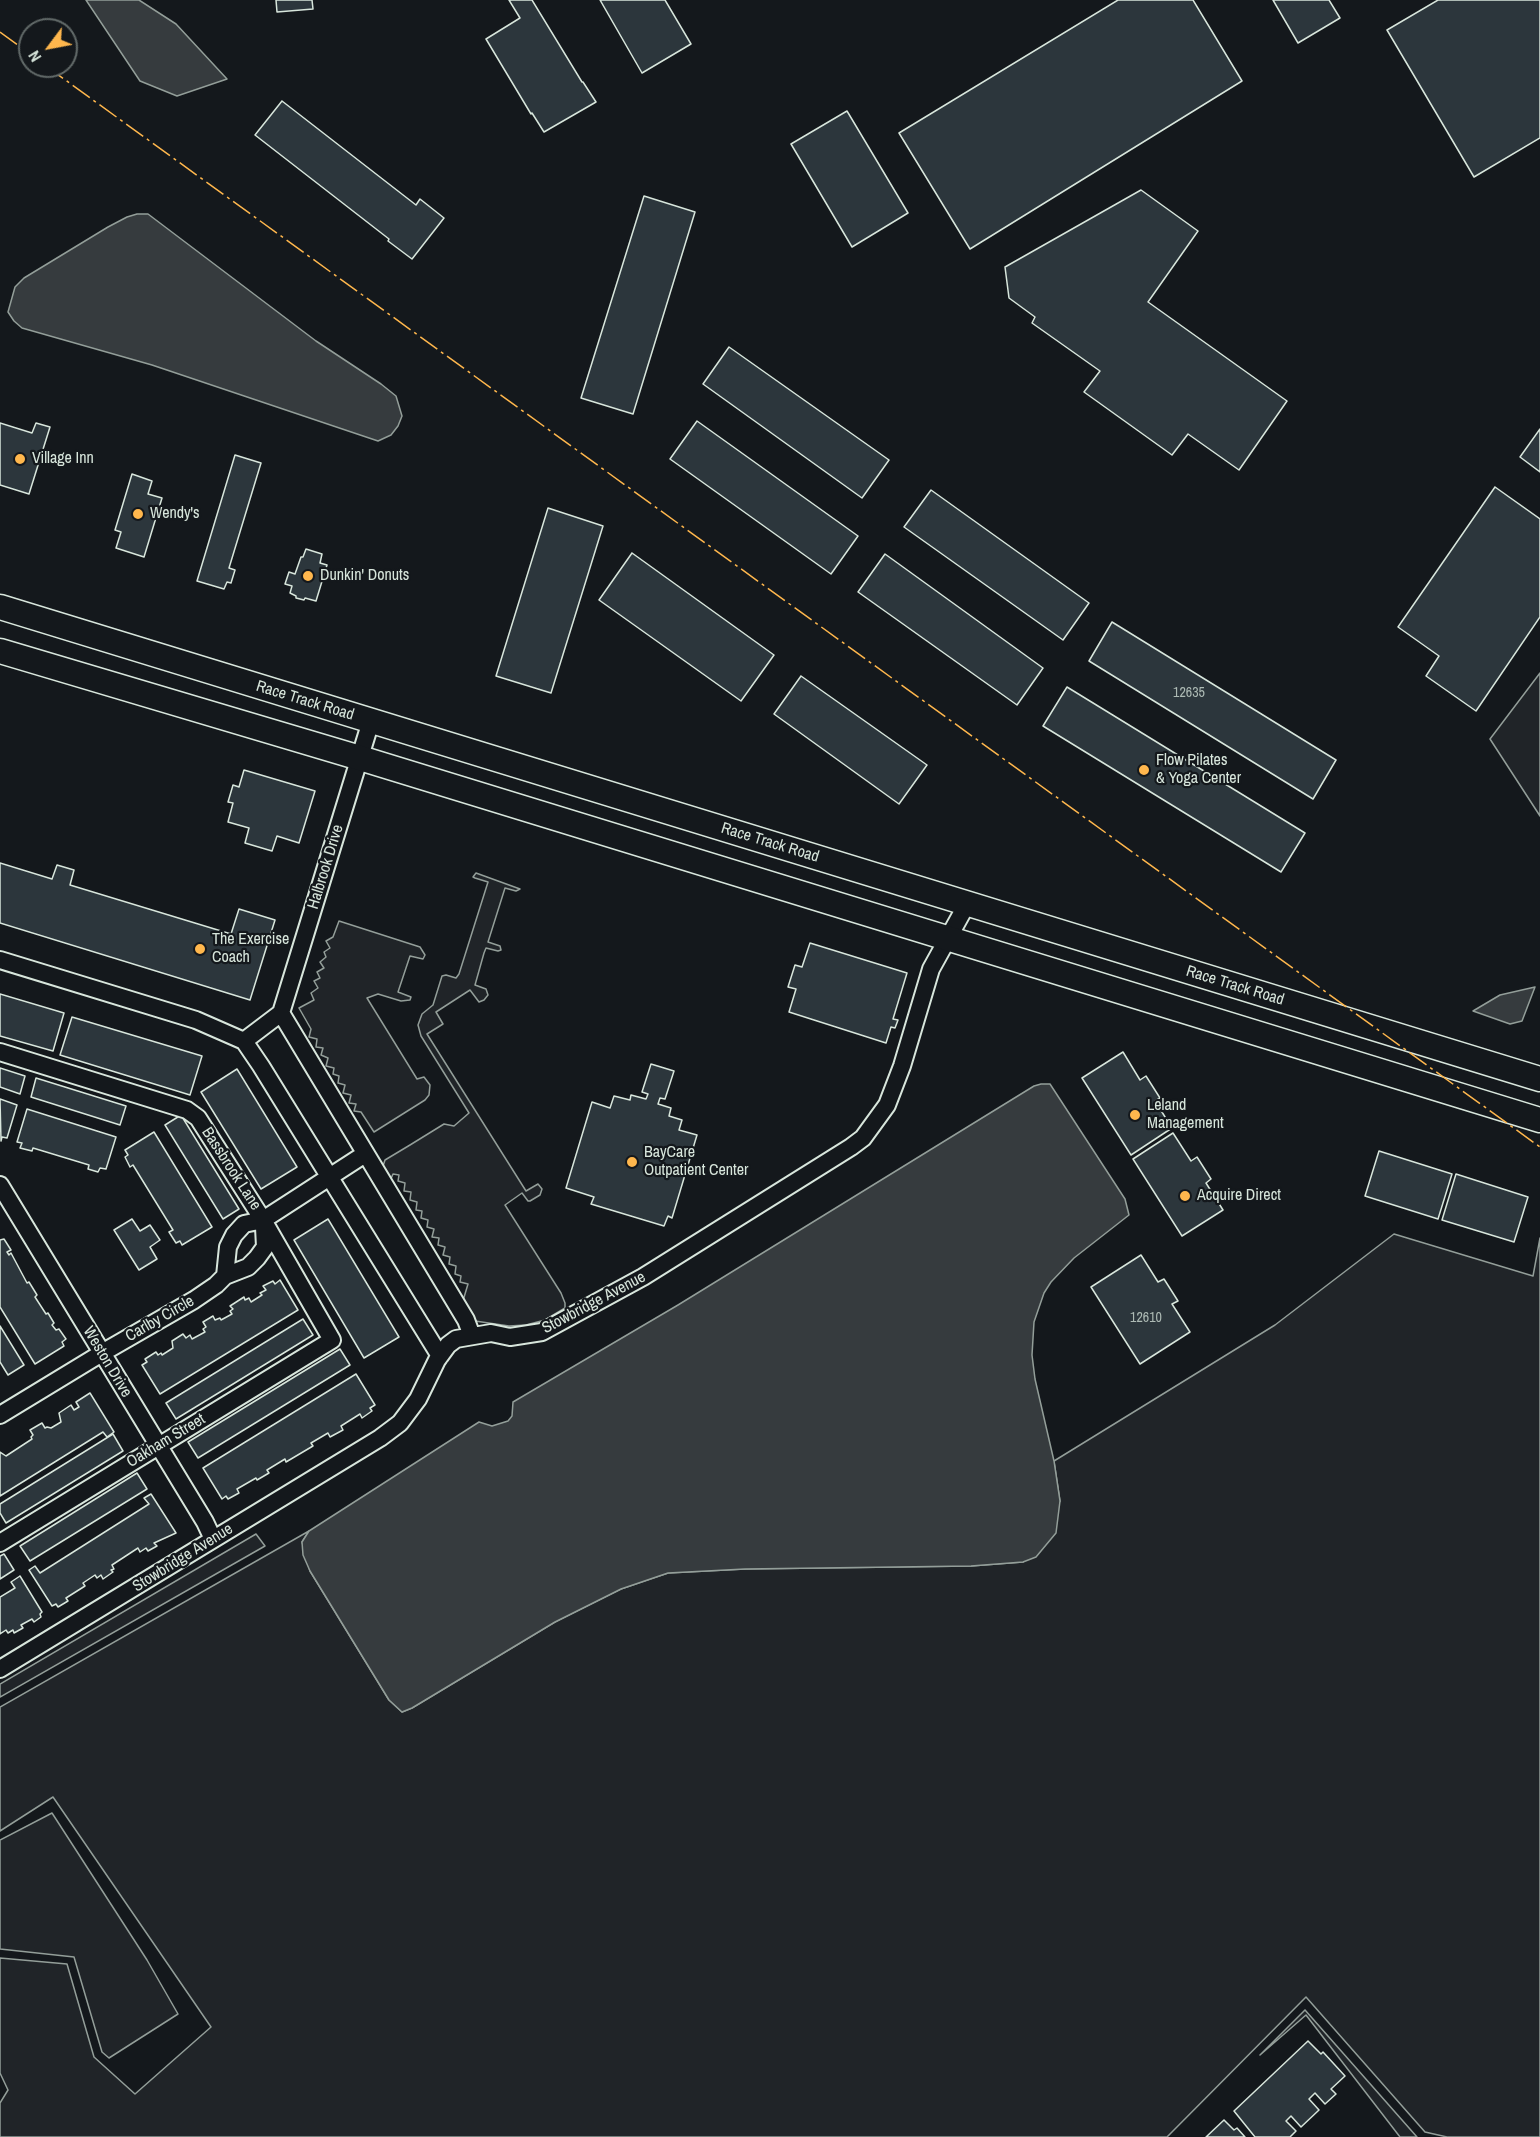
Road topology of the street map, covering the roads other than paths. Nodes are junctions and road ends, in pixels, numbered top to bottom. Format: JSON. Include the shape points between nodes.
{"nodes":[{"id":1,"x":0,"y":607,"type":"edge"},
{"id":2,"x":0,"y":651,"type":"edge"},
{"id":3,"x":371,"y":721,"type":"junction"},
{"id":4,"x":360,"y":758,"type":"junction"},
{"id":5,"x":967,"y":904,"type":"junction"},
{"id":6,"x":949,"y":938,"type":"junction"},
{"id":7,"x":0,"y":960,"type":"edge"},
{"id":8,"x":1322,"y":1012,"type":"junction"},
{"id":9,"x":281,"y":1013,"type":"junction"},
{"id":10,"x":244,"y":1041,"type":"junction"},
{"id":11,"x":1310,"y":1050,"type":"junction"},
{"id":12,"x":0,"y":1052,"type":"edge"},
{"id":13,"x":1540,"y":1079,"type":"edge"},
{"id":14,"x":1540,"y":1120,"type":"edge"},
{"id":15,"x":365,"y":1154,"type":"junction"},
{"id":16,"x":329,"y":1176,"type":"junction"},
{"id":17,"x":0,"y":1185,"type":"edge"},
{"id":18,"x":7,"y":1212,"type":"edge"},
{"id":19,"x":263,"y":1220,"type":"junction"},
{"id":20,"x":225,"y":1276,"type":"junction"},
{"id":21,"x":472,"y":1336,"type":"junction"},
{"id":22,"x":332,"y":1340,"type":"joint"},
{"id":23,"x":102,"y":1353,"type":"junction"},
{"id":24,"x":440,"y":1356,"type":"junction"},
{"id":25,"x":0,"y":1415,"type":"edge"},
{"id":26,"x":157,"y":1446,"type":"junction"},
{"id":27,"x":213,"y":1539,"type":"junction"},
{"id":28,"x":0,"y":1543,"type":"edge"},
{"id":29,"x":0,"y":1670,"type":"edge"}],
"edges":[{"from":1,"to":3,"type":"main road","name":"Race Track Road"},
{"from":2,"to":4,"type":"main road"},
{"from":3,"to":4,"type":"street","name":"Halbrook Drive"},
{"from":3,"to":5,"type":"main road","name":"Race Track Road"},
{"from":4,"to":6,"type":"main road"},
{"from":4,"to":9,"type":"street","name":"Halbrook Drive"},
{"from":5,"to":6,"type":"street","name":"Stowbridge Avenue"},
{"from":5,"to":8,"type":"main road","name":"Race Track Road"},
{"from":6,"to":11,"type":"main road"},
{"from":6,"to":21,"type":"street","name":"Stowbridge Avenue","via":[[931,969],[887,1105],[863,1138],[642,1277],[549,1329],[524,1336]]},
{"from":7,"to":10,"type":"street","via":[[196,1020]]},
{"from":8,"to":11,"type":"main road"},
{"from":8,"to":13,"type":"main road","name":"Race Track Road"},
{"from":9,"to":10,"type":"street"},
{"from":9,"to":15,"type":"street"},
{"from":10,"to":16,"type":"street"},
{"from":11,"to":14,"type":"main road"},
{"from":12,"to":19,"type":"street","name":"Bassbrook Lane","via":[[187,1110],[198,1118]]},
{"from":15,"to":16,"type":"street"},
{"from":15,"to":21,"type":"street"},
{"from":16,"to":19,"type":"street"},
{"from":16,"to":24,"type":"street"},
{"from":17,"to":18,"type":"street","name":"Weston Drive"},
{"from":18,"to":23,"type":"street","name":"Weston Drive"},
{"from":19,"to":20,"type":"street","via":[[244,1224],[234,1235],[228,1247]]},
{"from":19,"to":20,"type":"street","name":"Carlby Circle","via":[[265,1247],[248,1267]]},
{"from":19,"to":22,"type":"street","name":"Bassbrook Lane"},
{"from":20,"to":23,"type":"street","name":"Carlby Circle","via":[[194,1300]]},
{"from":21,"to":24,"type":"street","name":"Stowbridge Avenue","via":[[456,1339]]},
{"from":22,"to":26,"type":"street","name":"Oakham Street"},
{"from":23,"to":25,"type":"street","name":"Carlby Circle"},
{"from":23,"to":26,"type":"street","name":"Weston Drive"},
{"from":24,"to":27,"type":"street","name":"Stowbridge Avenue","via":[[418,1399],[400,1423]]},
{"from":26,"to":27,"type":"street","name":"Weston Drive"},
{"from":26,"to":28,"type":"street","name":"Oakham Street"},
{"from":27,"to":29,"type":"street","name":"Stowbridge Avenue"}]}
